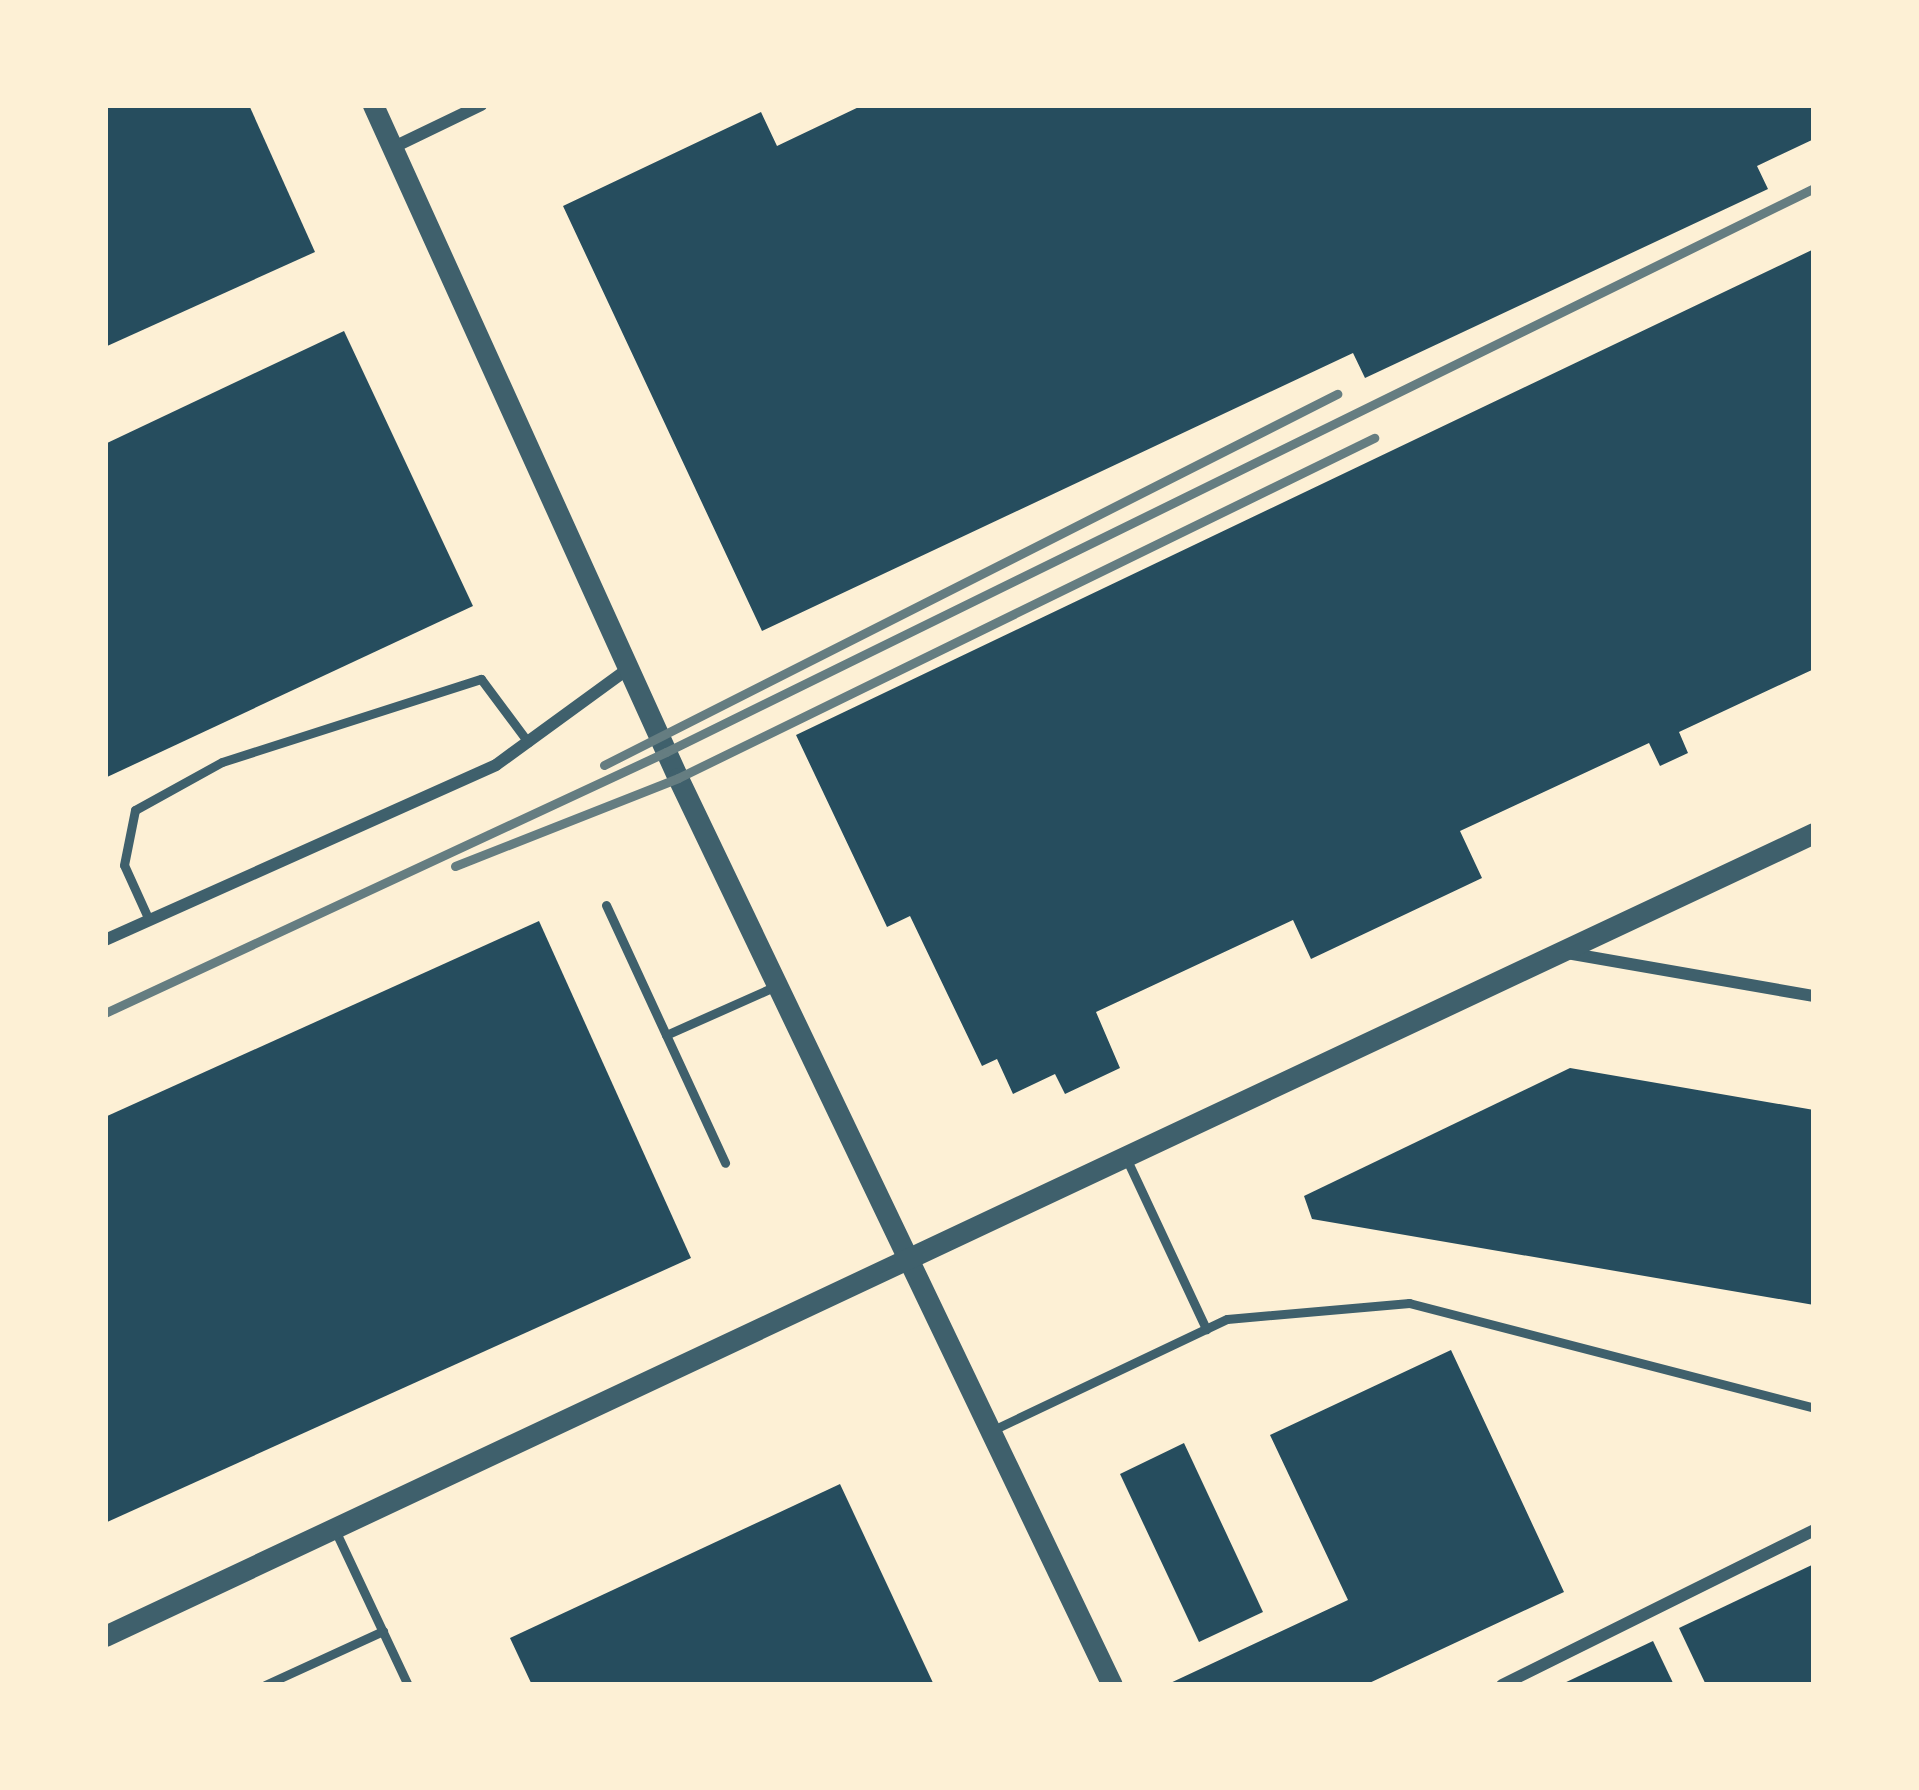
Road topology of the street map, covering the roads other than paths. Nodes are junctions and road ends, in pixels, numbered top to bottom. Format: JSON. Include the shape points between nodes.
{"nodes":[{"id":1,"x":373,"y":105,"type":"edge"},
{"id":2,"x":481,"y":105,"type":"edge"},
{"id":3,"x":394,"y":147,"type":"junction"},
{"id":4,"x":629,"y":668,"type":"junction"},
{"id":5,"x":528,"y":742,"type":"junction"},
{"id":6,"x":1814,"y":832,"type":"edge"},
{"id":7,"x":606,"y":905,"type":"dead end"},
{"id":8,"x":149,"y":920,"type":"junction"},
{"id":9,"x":105,"y":940,"type":"edge"},
{"id":10,"x":1559,"y":952,"type":"junction"},
{"id":11,"x":778,"y":985,"type":"junction"},
{"id":12,"x":1814,"y":996,"type":"edge"},
{"id":13,"x":666,"y":1035,"type":"junction"},
{"id":14,"x":1126,"y":1156,"type":"junction"},
{"id":15,"x":725,"y":1163,"type":"dead end"},
{"id":16,"x":912,"y":1257,"type":"junction"},
{"id":17,"x":1206,"y":1329,"type":"junction"},
{"id":18,"x":1814,"y":1408,"type":"edge"},
{"id":19,"x":993,"y":1430,"type":"junction"},
{"id":20,"x":334,"y":1528,"type":"junction"},
{"id":21,"x":1814,"y":1530,"type":"edge"},
{"id":22,"x":383,"y":1631,"type":"junction"},
{"id":23,"x":105,"y":1636,"type":"edge"},
{"id":24,"x":265,"y":1685,"type":"edge"},
{"id":25,"x":408,"y":1685,"type":"edge"},
{"id":26,"x":1112,"y":1685,"type":"edge"},
{"id":27,"x":1502,"y":1685,"type":"edge"}],
"edges":[{"from":1,"to":3,"type":"street"},
{"from":2,"to":3,"type":"street"},
{"from":3,"to":4,"type":"street"},
{"from":4,"to":5,"type":"street"},
{"from":4,"to":11,"type":"street"},
{"from":5,"to":8,"type":"street"},
{"from":5,"to":8,"type":"lane","via":[[481,679],[222,762],[135,810],[124,865]]},
{"from":6,"to":10,"type":"street"},
{"from":7,"to":13,"type":"lane"},
{"from":8,"to":9,"type":"street"},
{"from":10,"to":12,"type":"street"},
{"from":10,"to":14,"type":"street"},
{"from":11,"to":13,"type":"lane"},
{"from":11,"to":16,"type":"street"},
{"from":13,"to":15,"type":"lane"},
{"from":14,"to":16,"type":"street"},
{"from":14,"to":17,"type":"lane"},
{"from":16,"to":19,"type":"street"},
{"from":16,"to":20,"type":"street"},
{"from":17,"to":18,"type":"lane","via":[[1409,1303]]},
{"from":17,"to":19,"type":"lane"},
{"from":19,"to":26,"type":"street"},
{"from":20,"to":22,"type":"lane"},
{"from":20,"to":23,"type":"street"},
{"from":21,"to":27,"type":"street"},
{"from":22,"to":24,"type":"lane"},
{"from":22,"to":25,"type":"lane"}]}
